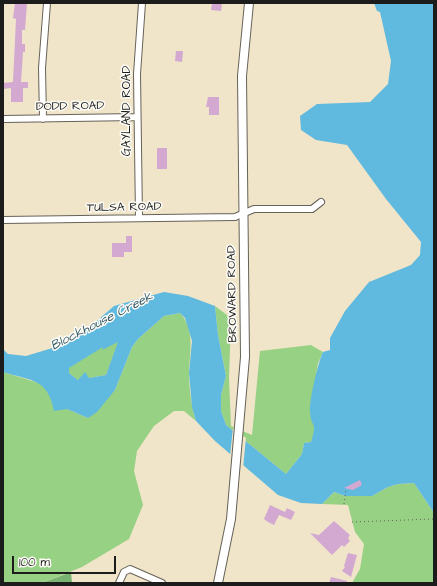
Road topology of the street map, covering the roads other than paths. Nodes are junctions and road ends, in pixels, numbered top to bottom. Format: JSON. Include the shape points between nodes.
{"nodes":[{"id":1,"x":46,"y":3,"type":"edge"},
{"id":2,"x":142,"y":3,"type":"edge"},
{"id":3,"x":249,"y":3,"type":"edge"},
{"id":4,"x":137,"y":117,"type":"junction"},
{"id":5,"x":3,"y":119,"type":"edge"},
{"id":6,"x":43,"y":119,"type":"junction"},
{"id":7,"x":321,"y":202,"type":"dead end"},
{"id":8,"x":244,"y":213,"type":"junction"},
{"id":9,"x":139,"y":218,"type":"junction"},
{"id":10,"x":3,"y":220,"type":"edge"},
{"id":11,"x":119,"y":583,"type":"edge"},
{"id":12,"x":162,"y":583,"type":"edge"},
{"id":13,"x":218,"y":583,"type":"edge"}],
"edges":[{"from":1,"to":6,"type":"street","via":[[42,68]]},
{"from":2,"to":4,"type":"street","name":"GAYLAND ROAD"},
{"from":3,"to":8,"type":"main road","name":"BROWARD ROAD","via":[[242,76]]},
{"from":4,"to":6,"type":"street","name":"DODD ROAD"},
{"from":4,"to":9,"type":"street","name":"GAYLAND ROAD"},
{"from":5,"to":6,"type":"street","name":"DODD ROAD"},
{"from":7,"to":8,"type":"street","name":"TULSA ROAD","via":[[312,209],[254,209]]},
{"from":8,"to":9,"type":"street","name":"TULSA ROAD","via":[[235,217]]},
{"from":8,"to":13,"type":"main road","name":"BROWARD ROAD","via":[[246,330],[236,470],[228,540]]},
{"from":9,"to":10,"type":"street","name":"TULSA ROAD"},
{"from":11,"to":12,"type":"street","via":[[124,572],[130,569]]}]}
